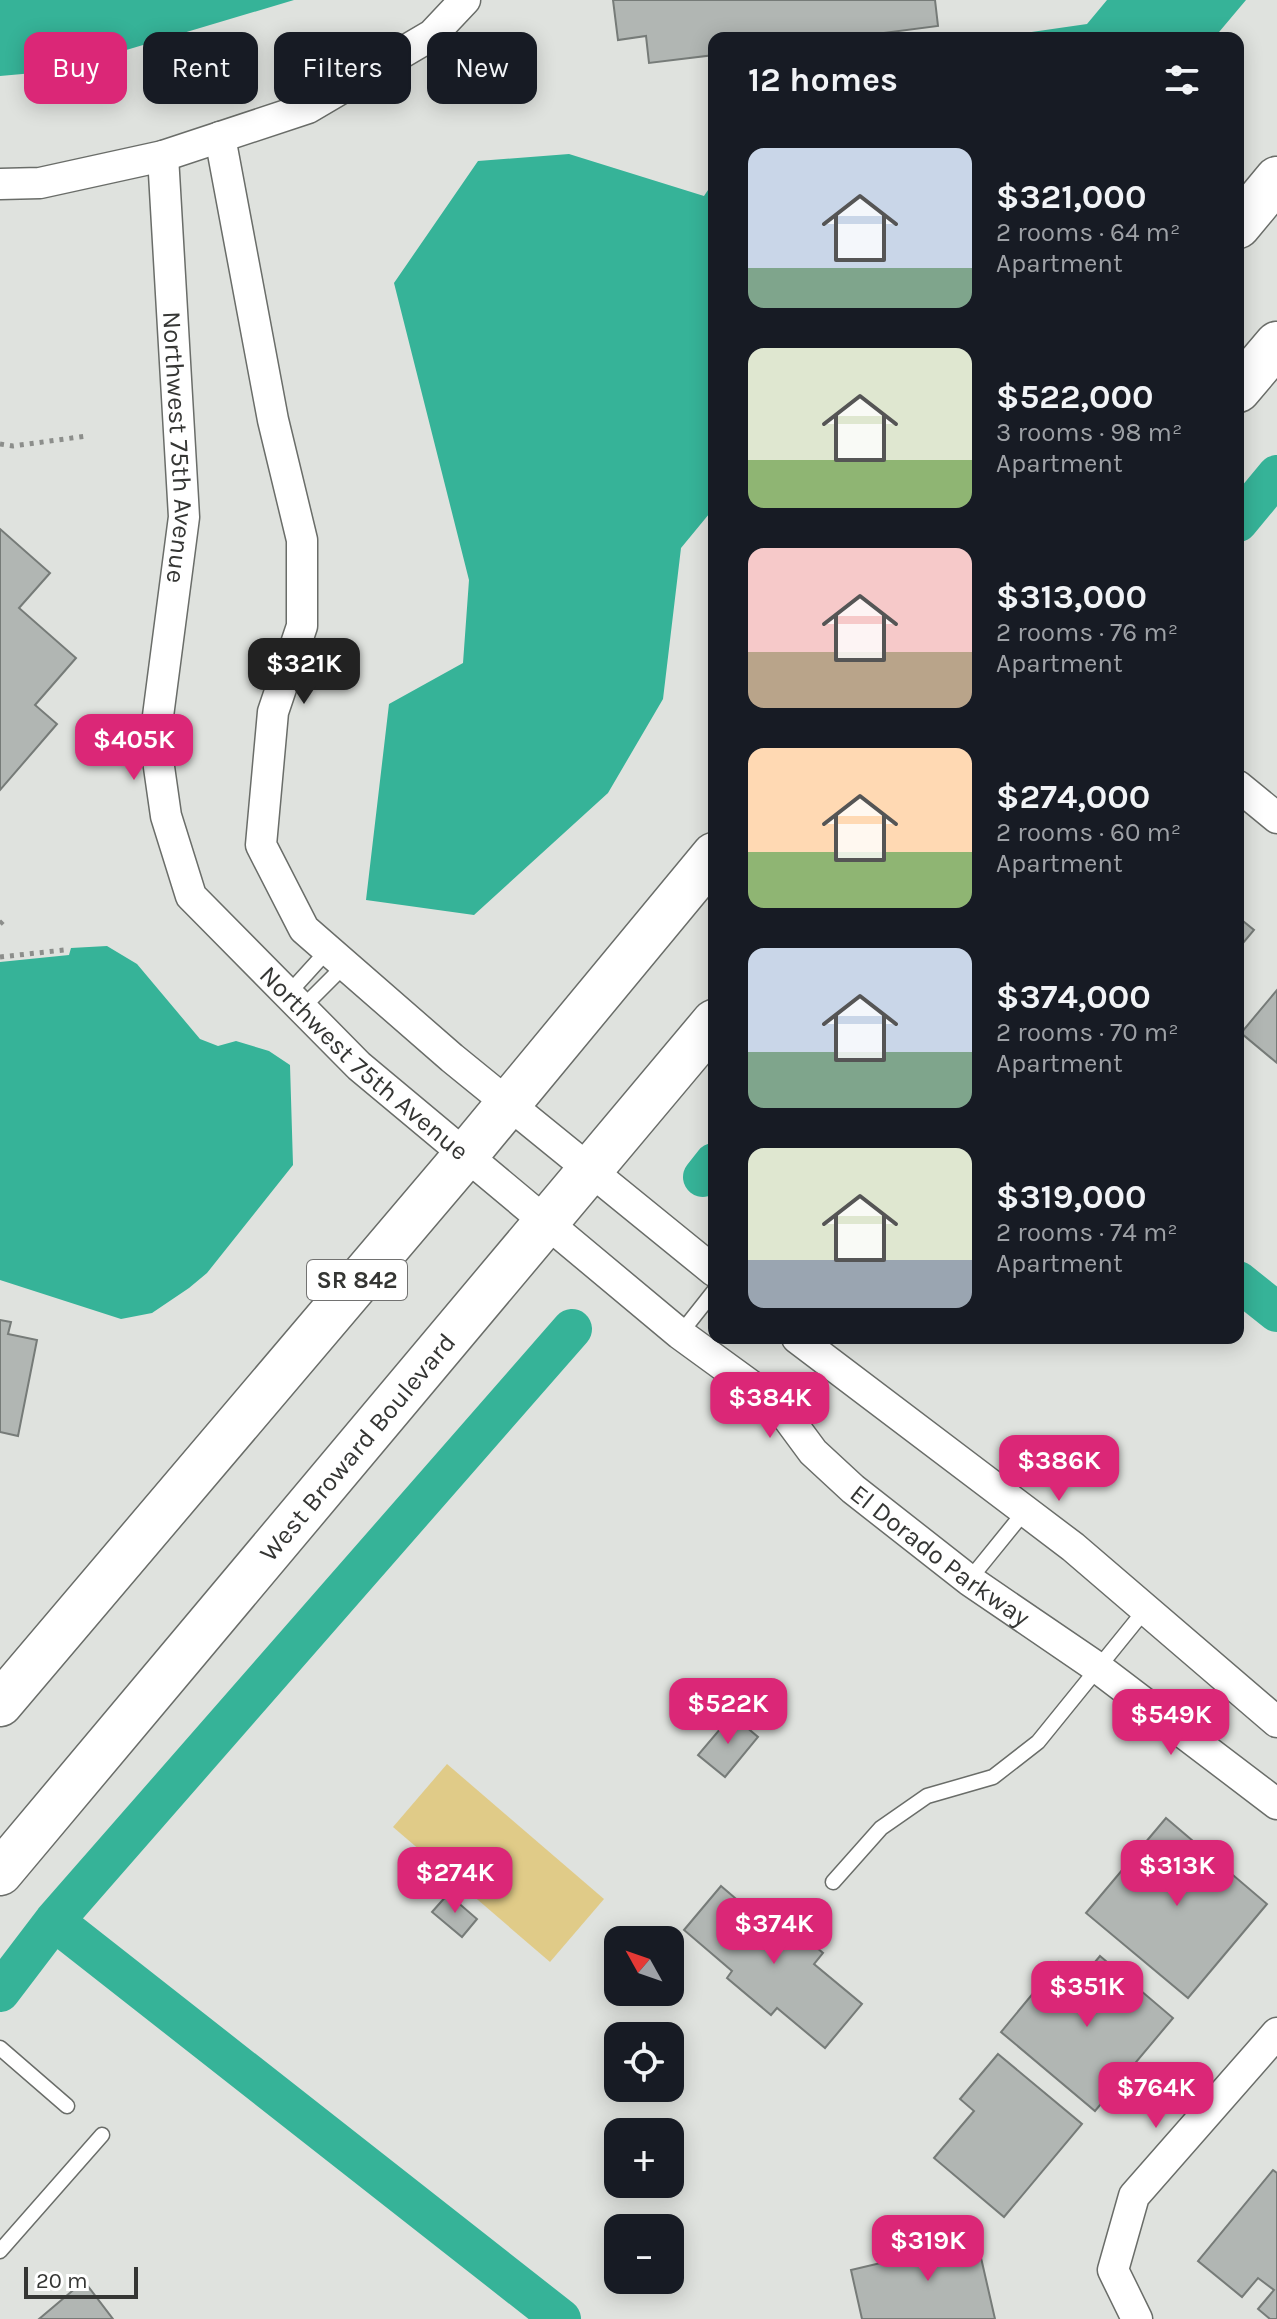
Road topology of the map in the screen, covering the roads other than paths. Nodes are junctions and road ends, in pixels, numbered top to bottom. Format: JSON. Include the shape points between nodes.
{"nodes":[{"id":1,"x":465,"y":0,"type":"edge"},
{"id":2,"x":220,"y":137,"type":"junction"},
{"id":3,"x":163,"y":156,"type":"junction"},
{"id":4,"x":1277,"y":179,"type":"edge"},
{"id":5,"x":0,"y":184,"type":"edge"},
{"id":6,"x":1244,"y":219,"type":"edge"},
{"id":7,"x":1277,"y":344,"type":"edge"},
{"id":8,"x":1244,"y":383,"type":"edge"},
{"id":9,"x":1244,"y":791,"type":"edge"},
{"id":10,"x":1277,"y":818,"type":"edge"},
{"id":11,"x":708,"y":862,"type":"edge"},
{"id":12,"x":336,"y":957,"type":"junction"},
{"id":13,"x":295,"y":1001,"type":"junction"},
{"id":14,"x":708,"y":1029,"type":"edge"},
{"id":15,"x":508,"y":1103,"type":"junction"},
{"id":16,"x":465,"y":1156,"type":"junction"},
{"id":17,"x":590,"y":1172,"type":"junction"},
{"id":18,"x":548,"y":1223,"type":"junction"},
{"id":19,"x":708,"y":1266,"type":"edge"},
{"id":20,"x":708,"y":1299,"type":"edge"},
{"id":21,"x":680,"y":1334,"type":"junction"},
{"id":22,"x":805,"y":1344,"type":"edge"},
{"id":23,"x":1025,"y":1511,"type":"junction"},
{"id":24,"x":969,"y":1580,"type":"junction"},
{"id":25,"x":1145,"y":1610,"type":"junction"},
{"id":26,"x":1098,"y":1668,"type":"junction"},
{"id":27,"x":0,"y":1704,"type":"edge"},
{"id":28,"x":1277,"y":1722,"type":"edge"},
{"id":29,"x":1277,"y":1804,"type":"edge"},
{"id":30,"x":0,"y":1873,"type":"edge"},
{"id":31,"x":833,"y":1882,"type":"dead end"},
{"id":32,"x":1277,"y":2033,"type":"edge"},
{"id":33,"x":0,"y":2048,"type":"edge"},
{"id":34,"x":67,"y":2106,"type":"dead end"},
{"id":35,"x":102,"y":2135,"type":"dead end"},
{"id":36,"x":0,"y":2251,"type":"edge"},
{"id":37,"x":1137,"y":2319,"type":"edge"}],
"edges":[{"from":1,"to":2,"type":"street","via":[[432,35],[308,108]]},
{"from":2,"to":3,"type":"street"},
{"from":2,"to":12,"type":"street","via":[[273,420],[302,540],[302,626],[273,712],[261,845],[304,929]]},
{"from":3,"to":5,"type":"street","via":[[40,183]]},
{"from":3,"to":13,"type":"street","name":"Northwest 75th Avenue","via":[[184,517],[155,739],[166,816],[191,896]]},
{"from":4,"to":6,"type":"main road"},
{"from":7,"to":8,"type":"main road"},
{"from":9,"to":10,"type":"street"},
{"from":11,"to":15,"type":"main road","number":"SR 842"},
{"from":12,"to":13,"type":"lane"},
{"from":12,"to":13,"type":"lane"},
{"from":12,"to":15,"type":"street"},
{"from":13,"to":16,"type":"street","name":"Northwest 75th Avenue","via":[[359,1066]]},
{"from":14,"to":17,"type":"main road","name":"West Broward Boulevard"},
{"from":15,"to":16,"type":"main road","number":"SR 842"},
{"from":15,"to":17,"type":"street"},
{"from":16,"to":18,"type":"street","name":"Northwest 75th Avenue"},
{"from":16,"to":27,"type":"main road","number":"SR 842"},
{"from":17,"to":18,"type":"main road","name":"West Broward Boulevard"},
{"from":17,"to":19,"type":"street"},
{"from":18,"to":21,"type":"street","name":"El Dorado Parkway"},
{"from":18,"to":30,"type":"main road","name":"West Broward Boulevard"},
{"from":20,"to":21,"type":"lane"},
{"from":21,"to":24,"type":"street","name":"El Dorado Parkway","via":[[779,1406],[813,1452]]},
{"from":22,"to":23,"type":"street"},
{"from":23,"to":24,"type":"lane"},
{"from":23,"to":25,"type":"street"},
{"from":24,"to":26,"type":"street","name":"El Dorado Parkway"},
{"from":25,"to":26,"type":"lane"},
{"from":25,"to":28,"type":"street"},
{"from":26,"to":29,"type":"street","name":"El Dorado Parkway"},
{"from":26,"to":31,"type":"lane","via":[[1038,1742],[993,1777],[927,1796],[881,1828]]},
{"from":32,"to":37,"type":"street","via":[[1134,2196],[1113,2270]]},
{"from":33,"to":34,"type":"lane"},
{"from":35,"to":36,"type":"lane"}]}
